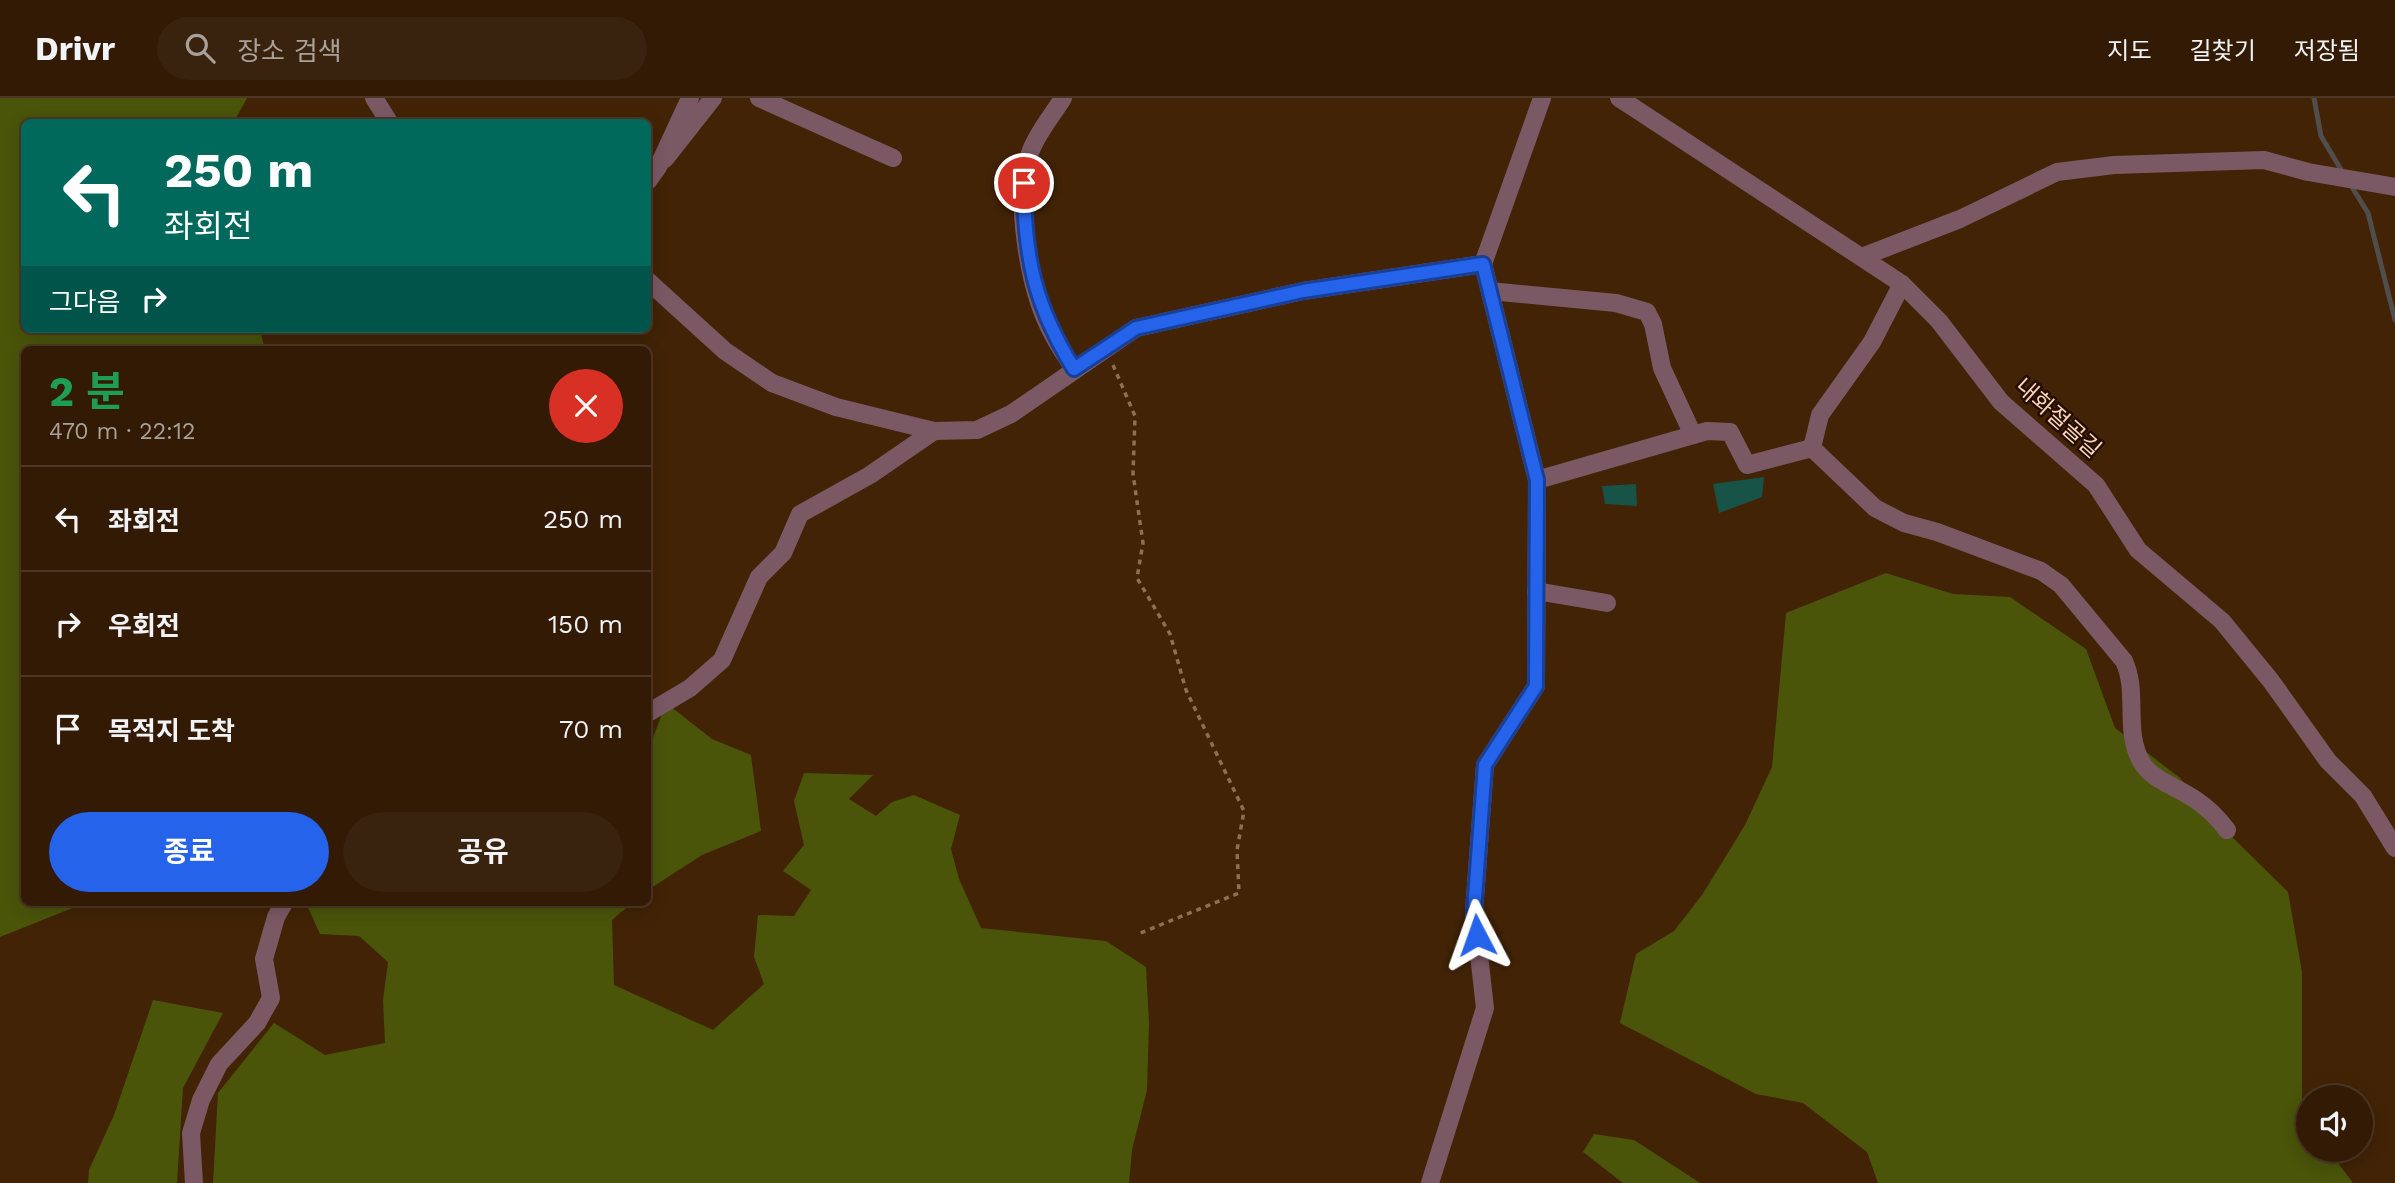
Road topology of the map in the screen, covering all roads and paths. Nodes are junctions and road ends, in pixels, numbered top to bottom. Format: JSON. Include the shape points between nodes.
{"nodes":[{"id":1,"x":374,"y":98,"type":"edge"},
{"id":2,"x":690,"y":98,"type":"edge"},
{"id":3,"x":713,"y":98,"type":"edge"},
{"id":4,"x":759,"y":98,"type":"edge"},
{"id":5,"x":1063,"y":98,"type":"edge"},
{"id":6,"x":1542,"y":98,"type":"edge"},
{"id":7,"x":1619,"y":98,"type":"edge"},
{"id":8,"x":387,"y":119,"type":"edge"},
{"id":9,"x":893,"y":158,"type":"dead end"},
{"id":10,"x":653,"y":174,"type":"edge"},
{"id":11,"x":2391,"y":187,"type":"edge"},
{"id":12,"x":1862,"y":257,"type":"junction"},
{"id":13,"x":1483,"y":264,"type":"junction"},
{"id":14,"x":651,"y":284,"type":"edge"},
{"id":15,"x":1902,"y":284,"type":"junction"},
{"id":16,"x":1490,"y":291,"type":"junction"},
{"id":17,"x":1105,"y":346,"type":"junction"},
{"id":18,"x":1074,"y":369,"type":"junction"},
{"id":19,"x":934,"y":431,"type":"junction"},
{"id":20,"x":1693,"y":435,"type":"junction"},
{"id":21,"x":1812,"y":448,"type":"junction"},
{"id":22,"x":1537,"y":480,"type":"junction"},
{"id":23,"x":1536,"y":591,"type":"junction"},
{"id":24,"x":1607,"y":603,"type":"dead end"},
{"id":25,"x":651,"y":711,"type":"edge"},
{"id":26,"x":2227,"y":830,"type":"dead end"},
{"id":27,"x":2395,"y":848,"type":"edge"},
{"id":28,"x":282,"y":906,"type":"edge"},
{"id":29,"x":1138,"y":934,"type":"dead end"},
{"id":30,"x":194,"y":1183,"type":"edge"},
{"id":31,"x":1430,"y":1183,"type":"edge"}],
"edges":[{"from":1,"to":8,"type":"street"},
{"from":2,"to":10,"type":"street"},
{"from":3,"to":10,"type":"street"},
{"from":4,"to":9,"type":"street"},
{"from":5,"to":18,"type":"street","via":[[1028,156],[1025,229],[1030,265],[1048,324]]},
{"from":6,"to":13,"type":"street"},
{"from":7,"to":12,"type":"street","name":"내화절골길"},
{"from":11,"to":12,"type":"street","via":[[2264,160],[2114,164],[2057,172],[1960,219]]},
{"from":12,"to":15,"type":"street","name":"내화절골길"},
{"from":13,"to":16,"type":"street"},
{"from":13,"to":17,"type":"street","via":[[1290,294],[1136,328]]},
{"from":14,"to":19,"type":"street","via":[[726,351],[772,383],[836,407]]},
{"from":15,"to":21,"type":"street","via":[[1872,342],[1820,415]]},
{"from":15,"to":27,"type":"street","name":"내화절골길","via":[[1939,321],[2001,402],[2096,485],[2138,550],[2222,621],[2328,761],[2363,796]]},
{"from":16,"to":20,"type":"street","via":[[1616,303],[1647,312],[1662,368]]},
{"from":16,"to":22,"type":"street"},
{"from":17,"to":18,"type":"street"},
{"from":17,"to":29,"type":"path","via":[[1135,416],[1133,474],[1143,543],[1137,578],[1170,634],[1186,691],[1244,811],[1237,850],[1239,893]]},
{"from":18,"to":19,"type":"street","via":[[1011,414],[977,430]]},
{"from":19,"to":25,"type":"street","via":[[870,475],[800,514],[783,553],[760,577],[722,660],[690,688]]},
{"from":20,"to":21,"type":"street","via":[[1730,432],[1747,465]]},
{"from":20,"to":22,"type":"street"},
{"from":21,"to":26,"type":"street","via":[[1875,508],[1904,523],[2041,571],[2061,585],[2129,672],[2131,729],[2142,763],[2152,775],[2195,799]]},
{"from":22,"to":23,"type":"street"},
{"from":23,"to":24,"type":"street"},
{"from":23,"to":31,"type":"street","via":[[1536,686],[1485,765],[1474,911],[1485,1008]]},
{"from":28,"to":30,"type":"street","via":[[264,958],[271,998],[257,1023],[219,1064],[201,1100],[191,1133]]}]}
